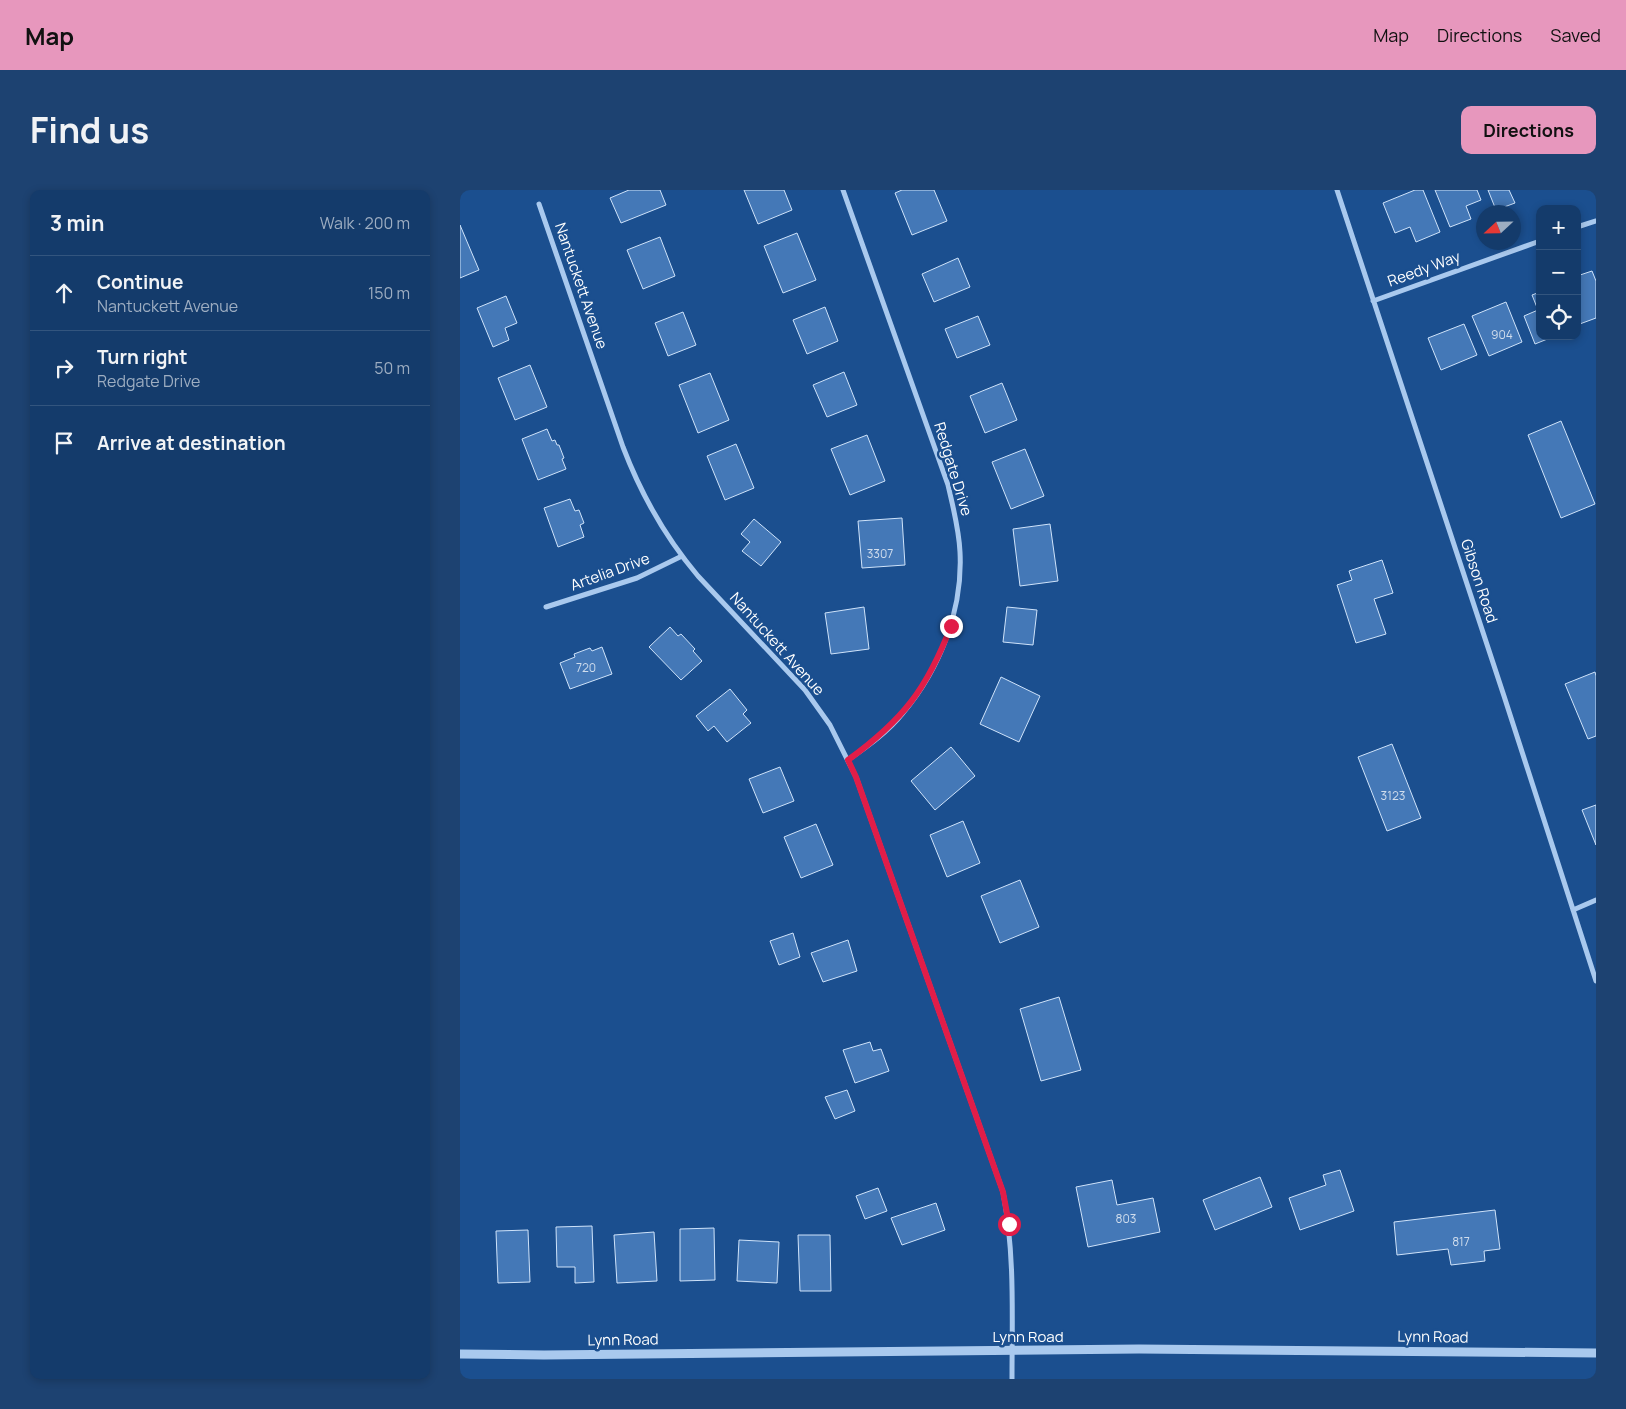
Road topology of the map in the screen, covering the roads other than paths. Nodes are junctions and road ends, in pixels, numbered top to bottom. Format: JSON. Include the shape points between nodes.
{"nodes":[{"id":1,"x":843,"y":190,"type":"edge"},
{"id":2,"x":1337,"y":190,"type":"edge"},
{"id":3,"x":539,"y":204,"type":"dead end"},
{"id":4,"x":1596,"y":221,"type":"edge"},
{"id":5,"x":1581,"y":226,"type":"edge"},
{"id":6,"x":1536,"y":242,"type":"edge"},
{"id":7,"x":1373,"y":301,"type":"junction"},
{"id":8,"x":682,"y":556,"type":"junction"},
{"id":9,"x":546,"y":607,"type":"dead end"},
{"id":10,"x":848,"y":760,"type":"junction"},
{"id":11,"x":1596,"y":900,"type":"edge"},
{"id":12,"x":1573,"y":910,"type":"junction"},
{"id":13,"x":1596,"y":981,"type":"edge"},
{"id":14,"x":1012,"y":1351,"type":"junction"},
{"id":15,"x":1596,"y":1353,"type":"edge"},
{"id":16,"x":460,"y":1354,"type":"edge"},
{"id":17,"x":1012,"y":1379,"type":"edge"}],
"edges":[{"from":1,"to":10,"type":"street","name":"Redgate Drive","via":[[948,485],[960,553],[958,590],[951,626],[940,656],[924,685],[902,714],[876,740]]},
{"from":2,"to":7,"type":"street","name":"Gibson Road"},
{"from":3,"to":8,"type":"street","name":"Nantuckett Avenue","via":[[636,481]]},
{"from":4,"to":5,"type":"street"},
{"from":6,"to":7,"type":"street","name":"Reedy Way"},
{"from":7,"to":12,"type":"street","name":"Gibson Road"},
{"from":8,"to":9,"type":"street","name":"Artelia Drive","via":[[637,578]]},
{"from":8,"to":10,"type":"street","name":"Nantuckett Avenue","via":[[805,690],[830,725]]},
{"from":10,"to":14,"type":"street","name":"Nantuckett Avenue","via":[[1003,1192],[1011,1258]]},
{"from":11,"to":12,"type":"street"},
{"from":12,"to":13,"type":"street","name":"Gibson Road"},
{"from":14,"to":15,"type":"street","name":"Lynn Road"},
{"from":14,"to":16,"type":"street","name":"Lynn Road"},
{"from":14,"to":17,"type":"street","name":"Nantuckett Avenue"}]}
